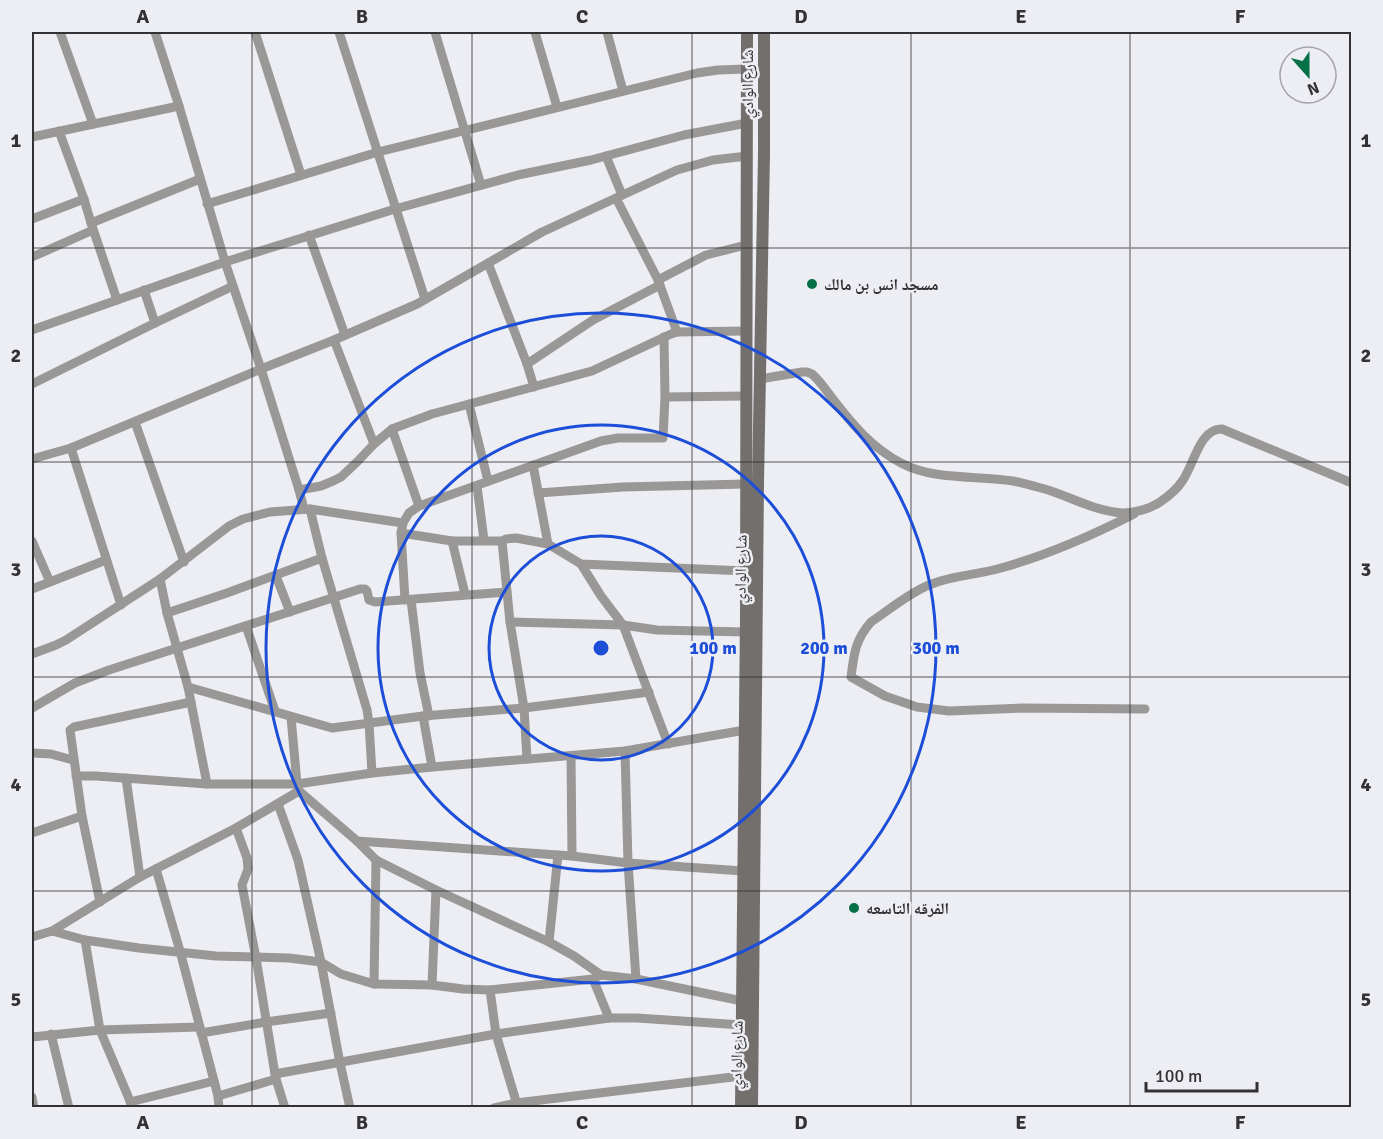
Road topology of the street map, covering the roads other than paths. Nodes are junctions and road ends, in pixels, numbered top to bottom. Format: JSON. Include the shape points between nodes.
{"nodes":[{"id":1,"x":60,"y":32,"type":"edge"},
{"id":2,"x":155,"y":32,"type":"edge"},
{"id":3,"x":255,"y":32,"type":"edge"},
{"id":4,"x":339,"y":32,"type":"edge"},
{"id":5,"x":435,"y":32,"type":"edge"},
{"id":6,"x":535,"y":32,"type":"edge"},
{"id":7,"x":607,"y":32,"type":"edge"},
{"id":8,"x":747,"y":32,"type":"edge"},
{"id":9,"x":764,"y":32,"type":"edge"},
{"id":10,"x":747,"y":69,"type":"junction"},
{"id":11,"x":623,"y":91,"type":"junction"},
{"id":12,"x":179,"y":106,"type":"junction"},
{"id":13,"x":557,"y":107,"type":"junction"},
{"id":14,"x":747,"y":123,"type":"junction"},
{"id":15,"x":93,"y":124,"type":"junction"},
{"id":16,"x":465,"y":130,"type":"junction"},
{"id":17,"x":59,"y":131,"type":"junction"},
{"id":18,"x":32,"y":137,"type":"edge"},
{"id":19,"x":378,"y":152,"type":"junction"},
{"id":20,"x":606,"y":156,"type":"junction"},
{"id":21,"x":747,"y":156,"type":"junction"},
{"id":22,"x":301,"y":175,"type":"junction"},
{"id":23,"x":200,"y":179,"type":"junction"},
{"id":24,"x":481,"y":185,"type":"junction"},
{"id":25,"x":619,"y":196,"type":"junction"},
{"id":26,"x":84,"y":199,"type":"junction"},
{"id":27,"x":207,"y":204,"type":"junction"},
{"id":28,"x":395,"y":209,"type":"junction"},
{"id":29,"x":32,"y":219,"type":"edge"},
{"id":30,"x":92,"y":226,"type":"junction"},
{"id":31,"x":309,"y":235,"type":"junction"},
{"id":32,"x":747,"y":245,"type":"junction"},
{"id":33,"x":32,"y":257,"type":"edge"},
{"id":34,"x":225,"y":262,"type":"junction"},
{"id":35,"x":488,"y":263,"type":"junction"},
{"id":36,"x":659,"y":282,"type":"junction"},
{"id":37,"x":233,"y":286,"type":"junction"},
{"id":38,"x":144,"y":290,"type":"junction"},
{"id":39,"x":425,"y":299,"type":"junction"},
{"id":40,"x":117,"y":300,"type":"junction"},
{"id":41,"x":155,"y":323,"type":"junction"},
{"id":42,"x":32,"y":330,"type":"edge"},
{"id":43,"x":746,"y":331,"type":"junction"},
{"id":44,"x":677,"y":332,"type":"junction"},
{"id":45,"x":345,"y":335,"type":"junction"},
{"id":46,"x":664,"y":337,"type":"junction"},
{"id":47,"x":334,"y":340,"type":"junction"},
{"id":48,"x":527,"y":364,"type":"junction"},
{"id":49,"x":261,"y":369,"type":"junction"},
{"id":50,"x":760,"y":379,"type":"junction"},
{"id":51,"x":32,"y":381,"type":"edge"},
{"id":52,"x":534,"y":387,"type":"junction"},
{"id":53,"x":746,"y":396,"type":"junction"},
{"id":54,"x":665,"y":397,"type":"junction"},
{"id":55,"x":469,"y":404,"type":"junction"},
{"id":56,"x":135,"y":422,"type":"junction"},
{"id":57,"x":392,"y":429,"type":"junction"},
{"id":58,"x":374,"y":444,"type":"junction"},
{"id":59,"x":71,"y":448,"type":"junction"},
{"id":60,"x":32,"y":459,"type":"edge"},
{"id":61,"x":533,"y":465,"type":"junction"},
{"id":62,"x":488,"y":482,"type":"junction"},
{"id":63,"x":1352,"y":483,"type":"edge"},
{"id":64,"x":746,"y":484,"type":"junction"},
{"id":65,"x":477,"y":486,"type":"junction"},
{"id":66,"x":299,"y":490,"type":"junction"},
{"id":67,"x":538,"y":493,"type":"junction"},
{"id":68,"x":419,"y":506,"type":"junction"},
{"id":69,"x":307,"y":509,"type":"junction"},
{"id":70,"x":1142,"y":510,"type":"junction"},
{"id":71,"x":402,"y":528,"type":"junction"},
{"id":72,"x":484,"y":540,"type":"junction"},
{"id":73,"x":32,"y":541,"type":"edge"},
{"id":74,"x":452,"y":541,"type":"junction"},
{"id":75,"x":502,"y":541,"type":"junction"},
{"id":76,"x":548,"y":544,"type":"junction"},
{"id":77,"x":322,"y":558,"type":"junction"},
{"id":78,"x":106,"y":560,"type":"junction"},
{"id":79,"x":184,"y":562,"type":"junction"},
{"id":80,"x":581,"y":564,"type":"junction"},
{"id":81,"x":746,"y":571,"type":"junction"},
{"id":82,"x":276,"y":576,"type":"junction"},
{"id":83,"x":160,"y":579,"type":"junction"},
{"id":84,"x":50,"y":582,"type":"junction"},
{"id":85,"x":32,"y":590,"type":"edge"},
{"id":86,"x":507,"y":592,"type":"junction"},
{"id":87,"x":465,"y":594,"type":"junction"},
{"id":88,"x":335,"y":597,"type":"junction"},
{"id":89,"x":408,"y":600,"type":"junction"},
{"id":90,"x":121,"y":605,"type":"junction"},
{"id":91,"x":290,"y":612,"type":"junction"},
{"id":92,"x":167,"y":613,"type":"junction"},
{"id":93,"x":510,"y":622,"type":"junction"},
{"id":94,"x":623,"y":625,"type":"junction"},
{"id":95,"x":246,"y":626,"type":"junction"},
{"id":96,"x":746,"y":632,"type":"junction"},
{"id":97,"x":176,"y":648,"type":"junction"},
{"id":98,"x":32,"y":654,"type":"edge"},
{"id":99,"x":188,"y":687,"type":"junction"},
{"id":100,"x":649,"y":692,"type":"junction"},
{"id":101,"x":191,"y":702,"type":"junction"},
{"id":102,"x":32,"y":708,"type":"edge"},
{"id":103,"x":524,"y":708,"type":"junction"},
{"id":104,"x":1145,"y":709,"type":"dead end"},
{"id":105,"x":275,"y":711,"type":"junction"},
{"id":106,"x":426,"y":716,"type":"junction"},
{"id":107,"x":291,"y":717,"type":"junction"},
{"id":108,"x":369,"y":723,"type":"junction"},
{"id":109,"x":749,"y":738,"type":"junction"},
{"id":110,"x":668,"y":744,"type":"junction"},
{"id":111,"x":625,"y":751,"type":"junction"},
{"id":112,"x":32,"y":753,"type":"edge"},
{"id":113,"x":571,"y":756,"type":"junction"},
{"id":114,"x":527,"y":759,"type":"junction"},
{"id":115,"x":73,"y":760,"type":"junction"},
{"id":116,"x":432,"y":767,"type":"junction"},
{"id":117,"x":372,"y":773,"type":"junction"},
{"id":118,"x":76,"y":776,"type":"junction"},
{"id":119,"x":126,"y":778,"type":"junction"},
{"id":120,"x":207,"y":784,"type":"junction"},
{"id":121,"x":298,"y":788,"type":"junction"},
{"id":122,"x":278,"y":804,"type":"junction"},
{"id":123,"x":82,"y":816,"type":"junction"},
{"id":124,"x":236,"y":828,"type":"junction"},
{"id":125,"x":32,"y":831,"type":"edge"},
{"id":126,"x":357,"y":841,"type":"junction"},
{"id":127,"x":558,"y":855,"type":"junction"},
{"id":128,"x":572,"y":856,"type":"junction"},
{"id":129,"x":376,"y":860,"type":"junction"},
{"id":130,"x":627,"y":863,"type":"junction"},
{"id":131,"x":156,"y":869,"type":"junction"},
{"id":132,"x":743,"y":872,"type":"junction"},
{"id":133,"x":140,"y":877,"type":"junction"},
{"id":134,"x":436,"y":890,"type":"junction"},
{"id":135,"x":100,"y":902,"type":"junction"},
{"id":136,"x":52,"y":931,"type":"junction"},
{"id":137,"x":32,"y":937,"type":"edge"},
{"id":138,"x":85,"y":940,"type":"junction"},
{"id":139,"x":549,"y":942,"type":"junction"},
{"id":140,"x":180,"y":951,"type":"junction"},
{"id":141,"x":256,"y":958,"type":"junction"},
{"id":142,"x":321,"y":962,"type":"junction"},
{"id":143,"x":597,"y":977,"type":"junction"},
{"id":144,"x":636,"y":979,"type":"junction"},
{"id":145,"x":374,"y":984,"type":"junction"},
{"id":146,"x":432,"y":985,"type":"junction"},
{"id":147,"x":490,"y":990,"type":"junction"},
{"id":148,"x":742,"y":1001,"type":"junction"},
{"id":149,"x":332,"y":1013,"type":"junction"},
{"id":150,"x":609,"y":1018,"type":"junction"},
{"id":151,"x":266,"y":1022,"type":"junction"},
{"id":152,"x":742,"y":1025,"type":"junction"},
{"id":153,"x":100,"y":1030,"type":"junction"},
{"id":154,"x":200,"y":1030,"type":"junction"},
{"id":155,"x":51,"y":1034,"type":"junction"},
{"id":156,"x":496,"y":1034,"type":"junction"},
{"id":157,"x":32,"y":1037,"type":"edge"},
{"id":158,"x":340,"y":1063,"type":"junction"},
{"id":159,"x":741,"y":1076,"type":"junction"},
{"id":160,"x":276,"y":1077,"type":"junction"},
{"id":161,"x":214,"y":1081,"type":"junction"},
{"id":162,"x":218,"y":1096,"type":"junction"},
{"id":163,"x":32,"y":1097,"type":"edge"},
{"id":164,"x":131,"y":1105,"type":"edge"},
{"id":165,"x":517,"y":1106,"type":"edge"},
{"id":166,"x":34,"y":1107,"type":"edge"},
{"id":167,"x":69,"y":1107,"type":"edge"},
{"id":168,"x":219,"y":1107,"type":"edge"},
{"id":169,"x":285,"y":1107,"type":"edge"},
{"id":170,"x":350,"y":1107,"type":"edge"},
{"id":171,"x":494,"y":1107,"type":"edge"},
{"id":172,"x":741,"y":1107,"type":"edge"},
{"id":173,"x":752,"y":1107,"type":"edge"}],
"edges":[{"from":1,"to":15,"type":"street"},
{"from":2,"to":12,"type":"street"},
{"from":3,"to":22,"type":"street"},
{"from":4,"to":19,"type":"street"},
{"from":5,"to":16,"type":"street"},
{"from":6,"to":13,"type":"street"},
{"from":7,"to":11,"type":"street"},
{"from":8,"to":10,"type":"main road","name":"شارع الوادي"},
{"from":9,"to":50,"type":"main road","name":"شارع الوادي"},
{"from":10,"to":11,"type":"street","via":[[697,73]]},
{"from":10,"to":14,"type":"main road","name":"شارع الوادي"},
{"from":11,"to":13,"type":"street"},
{"from":12,"to":15,"type":"street"},
{"from":12,"to":23,"type":"street"},
{"from":13,"to":16,"type":"street"},
{"from":14,"to":20,"type":"street"},
{"from":14,"to":21,"type":"main road","name":"شارع الوادي"},
{"from":15,"to":17,"type":"street"},
{"from":16,"to":19,"type":"street"},
{"from":16,"to":24,"type":"street"},
{"from":17,"to":18,"type":"street"},
{"from":17,"to":26,"type":"street"},
{"from":19,"to":22,"type":"street"},
{"from":19,"to":28,"type":"street"},
{"from":20,"to":24,"type":"street"},
{"from":20,"to":25,"type":"street"},
{"from":21,"to":25,"type":"street","via":[[687,166]]},
{"from":21,"to":32,"type":"main road","name":"شارع الوادي"},
{"from":22,"to":27,"type":"street"},
{"from":23,"to":27,"type":"street"},
{"from":23,"to":30,"type":"street"},
{"from":24,"to":28,"type":"street"},
{"from":25,"to":35,"type":"street","via":[[542,232]]},
{"from":25,"to":36,"type":"street"},
{"from":26,"to":29,"type":"street"},
{"from":26,"to":30,"type":"street"},
{"from":27,"to":34,"type":"street"},
{"from":28,"to":31,"type":"street"},
{"from":28,"to":39,"type":"street"},
{"from":30,"to":33,"type":"street"},
{"from":30,"to":40,"type":"street"},
{"from":31,"to":34,"type":"street"},
{"from":31,"to":45,"type":"street"},
{"from":32,"to":36,"type":"street","via":[[706,255]]},
{"from":32,"to":43,"type":"main road","name":"شارع الوادي"},
{"from":34,"to":37,"type":"street"},
{"from":34,"to":38,"type":"street"},
{"from":35,"to":39,"type":"street"},
{"from":35,"to":48,"type":"street"},
{"from":36,"to":44,"type":"street"},
{"from":36,"to":48,"type":"street"},
{"from":37,"to":41,"type":"street"},
{"from":37,"to":49,"type":"street"},
{"from":38,"to":40,"type":"street"},
{"from":38,"to":41,"type":"street"},
{"from":39,"to":45,"type":"street"},
{"from":40,"to":42,"type":"street"},
{"from":41,"to":51,"type":"street"},
{"from":43,"to":44,"type":"street"},
{"from":43,"to":53,"type":"main road","name":"شارع الوادي"},
{"from":44,"to":46,"type":"street"},
{"from":45,"to":47,"type":"street"},
{"from":46,"to":52,"type":"street","via":[[592,370]]},
{"from":46,"to":54,"type":"street"},
{"from":47,"to":49,"type":"street"},
{"from":47,"to":58,"type":"street"},
{"from":48,"to":52,"type":"street"},
{"from":49,"to":56,"type":"street"},
{"from":49,"to":66,"type":"street"},
{"from":50,"to":70,"type":"street","via":[[812,374],[856,428],[902,464],[948,475],[1014,481],[1100,510]]},
{"from":50,"to":109,"type":"main road","name":"شارع الوادي"},
{"from":52,"to":55,"type":"street"},
{"from":53,"to":54,"type":"street"},
{"from":53,"to":64,"type":"main road","name":"شارع الوادي"},
{"from":54,"to":61,"type":"street","via":[[663,438],[609,439]]},
{"from":55,"to":57,"type":"street"},
{"from":55,"to":62,"type":"street"},
{"from":56,"to":59,"type":"street"},
{"from":56,"to":79,"type":"street"},
{"from":57,"to":58,"type":"street"},
{"from":57,"to":68,"type":"street"},
{"from":58,"to":66,"type":"street","via":[[333,482]]},
{"from":59,"to":60,"type":"street"},
{"from":59,"to":78,"type":"street"},
{"from":61,"to":62,"type":"street"},
{"from":61,"to":67,"type":"street"},
{"from":62,"to":65,"type":"street"},
{"from":63,"to":70,"type":"street","via":[[1218,429],[1204,438],[1176,488]]},
{"from":64,"to":67,"type":"street","via":[[629,486]]},
{"from":64,"to":81,"type":"main road","name":"شارع الوادي"},
{"from":65,"to":68,"type":"street"},
{"from":65,"to":72,"type":"street"},
{"from":66,"to":69,"type":"street"},
{"from":67,"to":76,"type":"street"},
{"from":68,"to":71,"type":"street","via":[[409,513]]},
{"from":69,"to":71,"type":"street"},
{"from":69,"to":77,"type":"street"},
{"from":69,"to":79,"type":"street","via":[[243,519]]},
{"from":70,"to":104,"type":"street","via":[[1046,554],[927,585],[864,630],[851,677],[885,696],[917,707],[949,711]]},
{"from":71,"to":74,"type":"street"},
{"from":71,"to":89,"type":"street"},
{"from":72,"to":74,"type":"street"},
{"from":72,"to":75,"type":"street"},
{"from":73,"to":84,"type":"street"},
{"from":74,"to":87,"type":"street"},
{"from":75,"to":76,"type":"street","via":[[516,538]]},
{"from":75,"to":86,"type":"street"},
{"from":76,"to":80,"type":"street"},
{"from":77,"to":82,"type":"street"},
{"from":77,"to":88,"type":"street"},
{"from":78,"to":84,"type":"street"},
{"from":78,"to":90,"type":"street"},
{"from":79,"to":83,"type":"street"},
{"from":80,"to":81,"type":"street"},
{"from":80,"to":94,"type":"street"},
{"from":81,"to":96,"type":"main road","name":"شارع الوادي"},
{"from":82,"to":91,"type":"street"},
{"from":82,"to":92,"type":"street"},
{"from":83,"to":90,"type":"street"},
{"from":83,"to":92,"type":"street"},
{"from":84,"to":85,"type":"street"},
{"from":86,"to":87,"type":"street"},
{"from":86,"to":93,"type":"street"},
{"from":87,"to":89,"type":"street"},
{"from":88,"to":89,"type":"street","via":[[365,589],[371,601]]},
{"from":88,"to":91,"type":"street"},
{"from":88,"to":108,"type":"street"},
{"from":89,"to":106,"type":"street"},
{"from":90,"to":98,"type":"street","via":[[66,640]]},
{"from":91,"to":95,"type":"street"},
{"from":92,"to":97,"type":"street"},
{"from":93,"to":94,"type":"street"},
{"from":93,"to":103,"type":"street"},
{"from":94,"to":96,"type":"street","via":[[657,630]]},
{"from":94,"to":100,"type":"street"},
{"from":95,"to":97,"type":"street"},
{"from":95,"to":105,"type":"street"},
{"from":96,"to":109,"type":"main road","name":"شارع الوادي"},
{"from":97,"to":99,"type":"street"},
{"from":97,"to":102,"type":"street","via":[[75,683]]},
{"from":99,"to":101,"type":"street"},
{"from":99,"to":105,"type":"street"},
{"from":100,"to":103,"type":"street"},
{"from":100,"to":110,"type":"street"},
{"from":101,"to":115,"type":"street","via":[[71,728]]},
{"from":101,"to":120,"type":"street"},
{"from":103,"to":106,"type":"street"},
{"from":103,"to":114,"type":"street"},
{"from":105,"to":107,"type":"street"},
{"from":106,"to":108,"type":"street"},
{"from":106,"to":116,"type":"street"},
{"from":107,"to":108,"type":"street","via":[[332,728]]},
{"from":107,"to":121,"type":"street"},
{"from":108,"to":117,"type":"street"},
{"from":109,"to":110,"type":"street"},
{"from":109,"to":132,"type":"main road","name":"شارع الوادي"},
{"from":109,"to":173,"type":"main road","name":"شارع الوادي"},
{"from":110,"to":111,"type":"street"},
{"from":111,"to":113,"type":"street"},
{"from":111,"to":130,"type":"street"},
{"from":112,"to":115,"type":"street"},
{"from":113,"to":114,"type":"street"},
{"from":113,"to":128,"type":"street"},
{"from":114,"to":116,"type":"street"},
{"from":115,"to":118,"type":"street"},
{"from":116,"to":117,"type":"street"},
{"from":117,"to":121,"type":"street"},
{"from":118,"to":119,"type":"street"},
{"from":118,"to":123,"type":"street"},
{"from":119,"to":120,"type":"street"},
{"from":119,"to":133,"type":"street"},
{"from":120,"to":121,"type":"street"},
{"from":121,"to":122,"type":"street"},
{"from":121,"to":126,"type":"street"},
{"from":122,"to":124,"type":"street"},
{"from":122,"to":142,"type":"street","via":[[298,860]]},
{"from":123,"to":125,"type":"street"},
{"from":123,"to":135,"type":"street"},
{"from":124,"to":131,"type":"street"},
{"from":124,"to":141,"type":"street","via":[[248,858],[242,885]]},
{"from":126,"to":127,"type":"street"},
{"from":126,"to":129,"type":"street"},
{"from":127,"to":128,"type":"street"},
{"from":127,"to":139,"type":"street"},
{"from":128,"to":130,"type":"street"},
{"from":129,"to":134,"type":"street"},
{"from":129,"to":145,"type":"street"},
{"from":130,"to":132,"type":"street"},
{"from":130,"to":144,"type":"street"},
{"from":131,"to":133,"type":"street"},
{"from":131,"to":140,"type":"street"},
{"from":132,"to":148,"type":"main road","name":"شارع الوادي"},
{"from":133,"to":135,"type":"street"},
{"from":134,"to":139,"type":"street"},
{"from":134,"to":146,"type":"street"},
{"from":135,"to":136,"type":"street"},
{"from":136,"to":137,"type":"street"},
{"from":136,"to":138,"type":"street"},
{"from":138,"to":140,"type":"street"},
{"from":138,"to":153,"type":"street"},
{"from":139,"to":143,"type":"street","via":[[574,956]]},
{"from":140,"to":141,"type":"street"},
{"from":140,"to":154,"type":"street"},
{"from":141,"to":142,"type":"street"},
{"from":141,"to":151,"type":"street"},
{"from":142,"to":145,"type":"street","via":[[341,974]]},
{"from":142,"to":149,"type":"street"},
{"from":143,"to":144,"type":"street"},
{"from":143,"to":147,"type":"street"},
{"from":143,"to":150,"type":"street"},
{"from":144,"to":148,"type":"street"},
{"from":145,"to":146,"type":"street"},
{"from":146,"to":147,"type":"street"},
{"from":147,"to":156,"type":"street"},
{"from":148,"to":152,"type":"main road","name":"شارع الوادي"},
{"from":149,"to":151,"type":"street"},
{"from":149,"to":158,"type":"street"},
{"from":150,"to":152,"type":"street"},
{"from":150,"to":156,"type":"street"},
{"from":151,"to":154,"type":"street"},
{"from":151,"to":160,"type":"street"},
{"from":152,"to":159,"type":"main road","name":"شارع الوادي"},
{"from":153,"to":154,"type":"street"},
{"from":153,"to":155,"type":"street"},
{"from":153,"to":164,"type":"street"},
{"from":154,"to":161,"type":"street"},
{"from":155,"to":157,"type":"street"},
{"from":155,"to":167,"type":"street"},
{"from":156,"to":158,"type":"street"},
{"from":156,"to":165,"type":"street"},
{"from":158,"to":160,"type":"street"},
{"from":158,"to":170,"type":"street"},
{"from":159,"to":165,"type":"street"},
{"from":159,"to":172,"type":"main road","name":"شارع الوادي"},
{"from":160,"to":162,"type":"street"},
{"from":160,"to":169,"type":"street"},
{"from":161,"to":162,"type":"street"},
{"from":161,"to":164,"type":"street"},
{"from":162,"to":168,"type":"street"},
{"from":163,"to":166,"type":"street"},
{"from":165,"to":171,"type":"street"}]}
